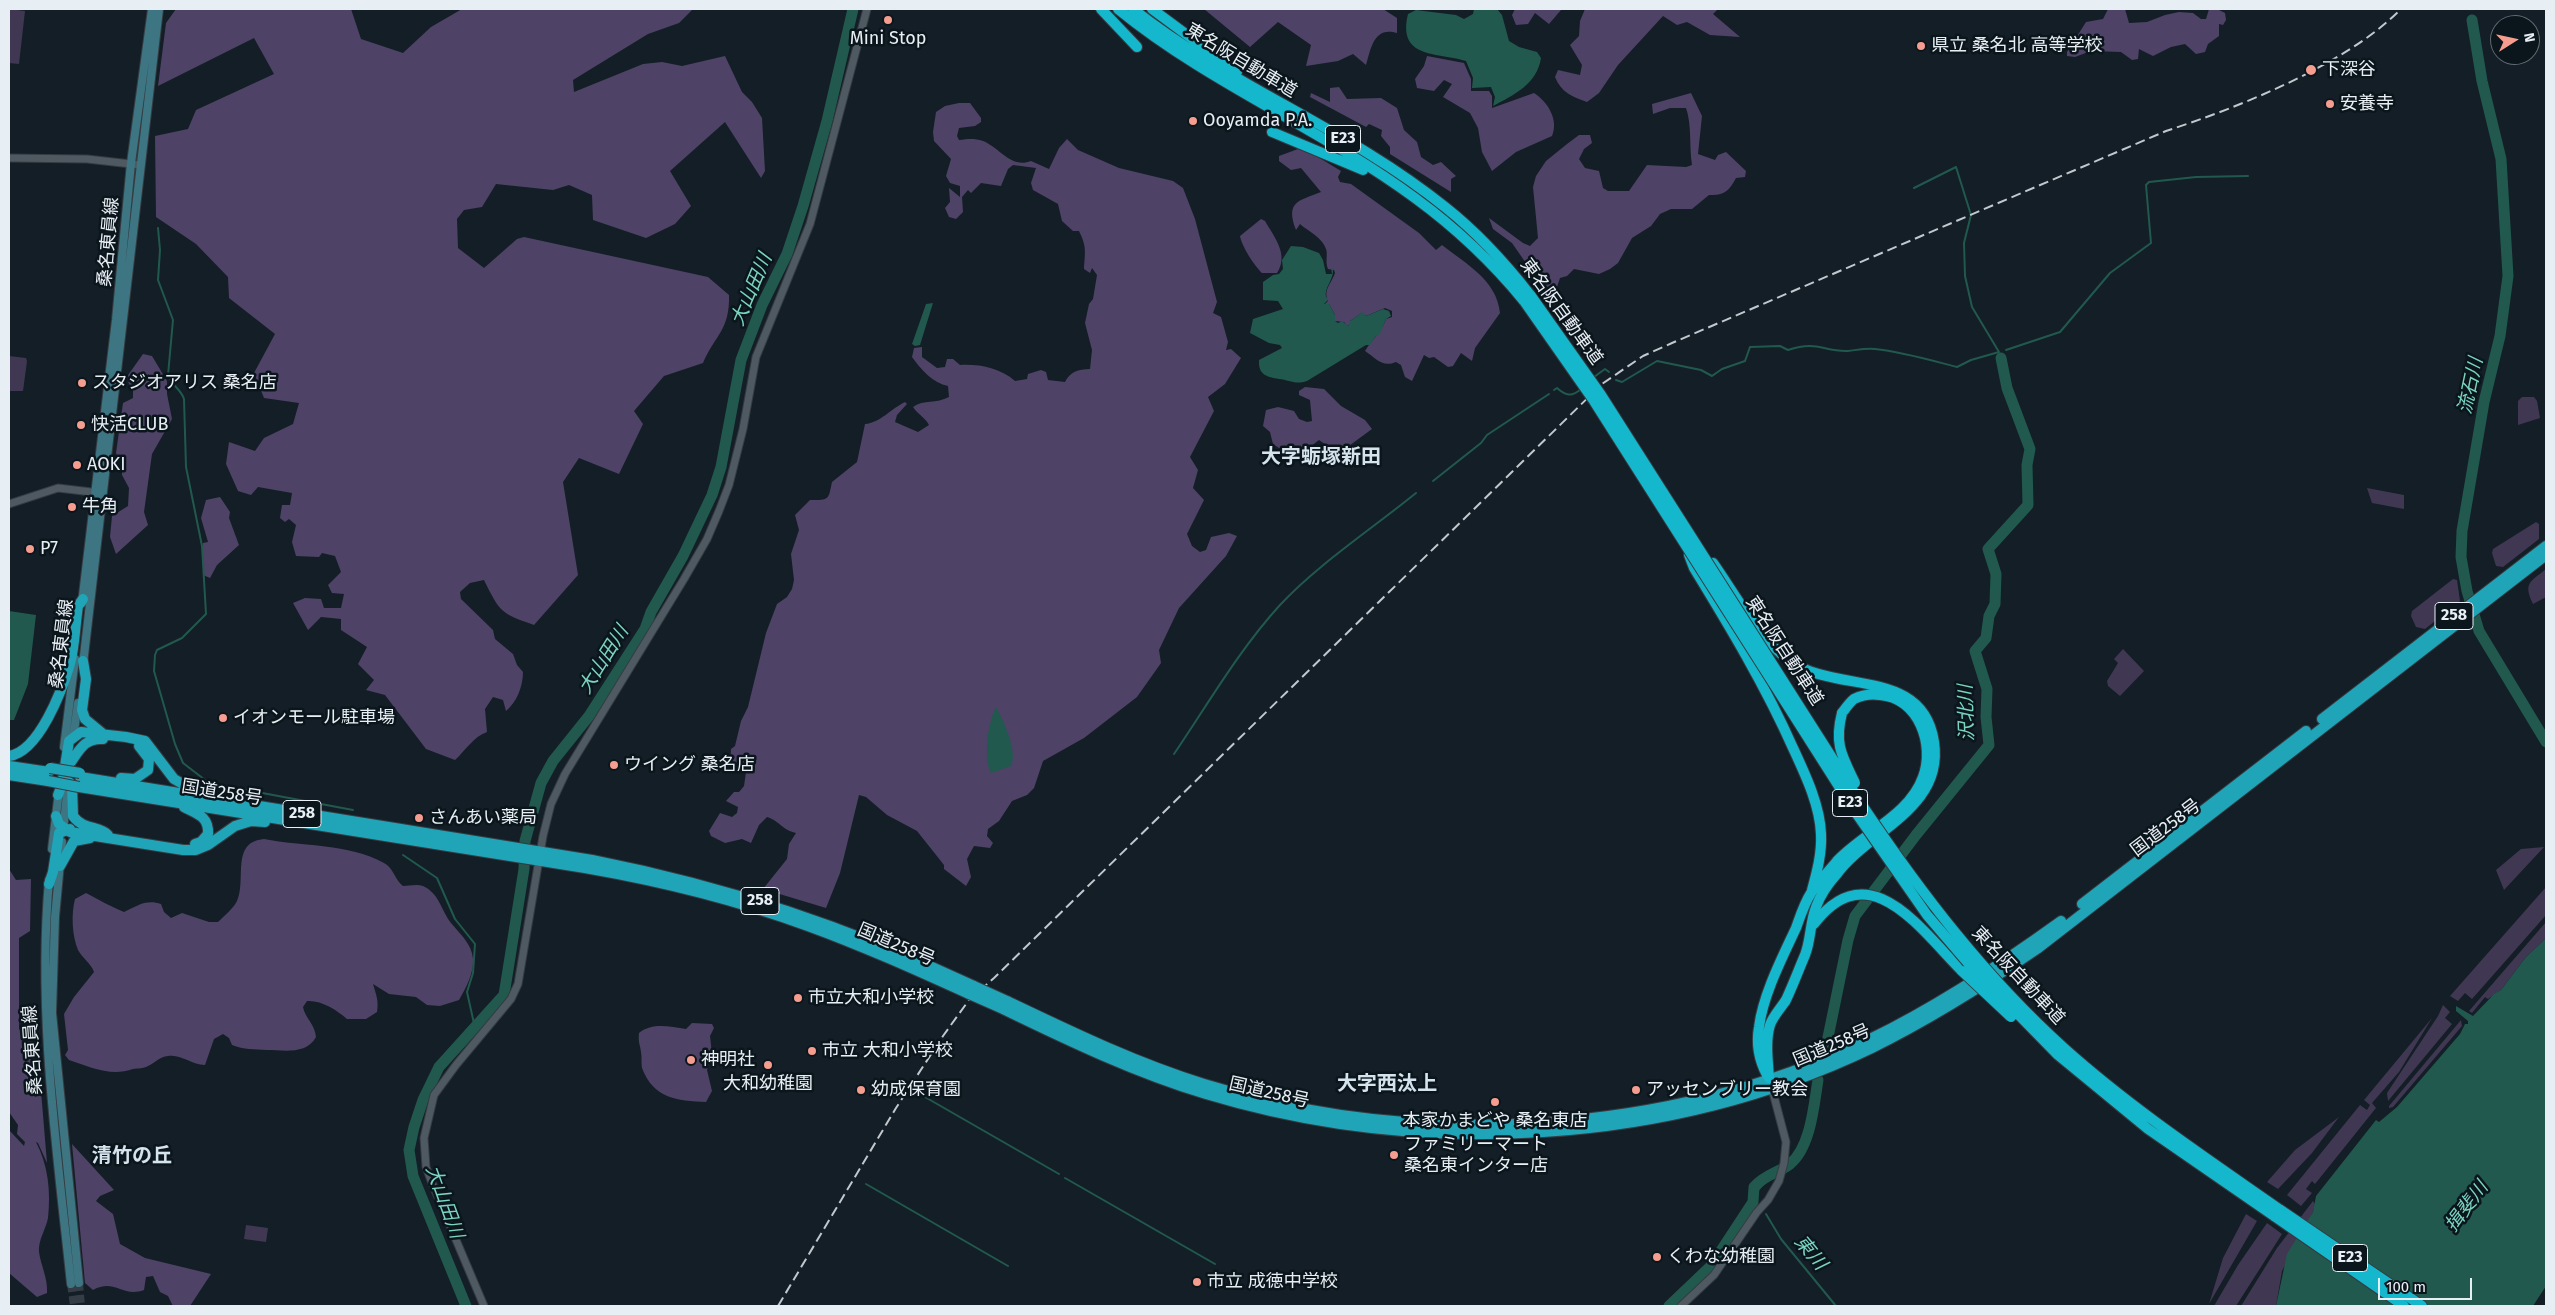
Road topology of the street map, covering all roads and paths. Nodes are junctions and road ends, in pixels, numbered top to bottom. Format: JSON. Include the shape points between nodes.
{"nodes":[{"id":1,"x":152,"y":9,"type":"edge"},
{"id":2,"x":159,"y":9,"type":"edge"},
{"id":3,"x":867,"y":9,"type":"edge"},
{"id":4,"x":1101,"y":9,"type":"edge"},
{"id":5,"x":1118,"y":9,"type":"edge"},
{"id":6,"x":1133,"y":9,"type":"edge"},
{"id":7,"x":1152,"y":9,"type":"edge"},
{"id":8,"x":1137,"y":47,"type":"dead end"},
{"id":9,"x":148,"y":107,"type":"junction"},
{"id":10,"x":1287,"y":108,"type":"junction"},
{"id":11,"x":1272,"y":132,"type":"dead end"},
{"id":12,"x":9,"y":158,"type":"edge"},
{"id":13,"x":131,"y":164,"type":"junction"},
{"id":14,"x":140,"y":165,"type":"junction"},
{"id":15,"x":1439,"y":216,"type":"junction"},
{"id":16,"x":124,"y":240,"type":"junction"},
{"id":17,"x":1528,"y":299,"type":"junction"},
{"id":18,"x":99,"y":493,"type":"junction"},
{"id":19,"x":9,"y":504,"type":"edge"},
{"id":20,"x":1679,"y":519,"type":"junction"},
{"id":21,"x":2546,"y":546,"type":"edge"},
{"id":22,"x":1686,"y":547,"type":"junction"},
{"id":23,"x":2546,"y":555,"type":"edge"},
{"id":24,"x":83,"y":605,"type":"joint"},
{"id":25,"x":79,"y":656,"type":"junction"},
{"id":26,"x":2365,"y":690,"type":"junction"},
{"id":27,"x":103,"y":734,"type":"junction"},
{"id":28,"x":74,"y":736,"type":"junction"},
{"id":29,"x":9,"y":756,"type":"edge"},
{"id":30,"x":71,"y":762,"type":"junction"},
{"id":31,"x":9,"y":766,"type":"edge"},
{"id":32,"x":49,"y":774,"type":"junction"},
{"id":33,"x":9,"y":775,"type":"edge"},
{"id":34,"x":80,"y":779,"type":"junction"},
{"id":35,"x":69,"y":782,"type":"junction"},
{"id":36,"x":58,"y":795,"type":"junction"},
{"id":37,"x":202,"y":798,"type":"junction"},
{"id":38,"x":173,"y":802,"type":"junction"},
{"id":39,"x":56,"y":816,"type":"junction"},
{"id":40,"x":64,"y":829,"type":"junction"},
{"id":41,"x":345,"y":830,"type":"junction"},
{"id":42,"x":106,"y":837,"type":"junction"},
{"id":43,"x":522,"y":855,"type":"junction"},
{"id":44,"x":538,"y":857,"type":"junction"},
{"id":45,"x":60,"y":866,"type":"junction"},
{"id":46,"x":48,"y":884,"type":"junction"},
{"id":47,"x":1811,"y":893,"type":"junction"},
{"id":48,"x":1924,"y":893,"type":"junction"},
{"id":49,"x":1811,"y":928,"type":"junction"},
{"id":50,"x":2058,"y":1054,"type":"junction"},
{"id":51,"x":1771,"y":1083,"type":"junction"},
{"id":52,"x":484,"y":1306,"type":"edge"},
{"id":53,"x":1681,"y":1306,"type":"edge"},
{"id":54,"x":2404,"y":1306,"type":"edge"},
{"id":55,"x":2422,"y":1306,"type":"edge"}],
"edges":[{"from":1,"to":13,"type":"main road","name":"桑名東員線"},
{"from":2,"to":9,"type":"main road","name":"桑名東員線"},
{"from":3,"to":44,"type":"street","via":[[810,224],[756,356],[729,485],[707,539],[566,774],[552,804]]},
{"from":4,"to":8,"type":"highway"},
{"from":5,"to":15,"type":"highway","name":"東名阪自動車道","number":"E23","via":[[1207,72],[1384,176]]},
{"from":6,"to":10,"type":"highway","name":"東名阪自動車道","number":"E23","via":[[1212,64]]},
{"from":7,"to":10,"type":"highway"},
{"from":9,"to":13,"type":"main road","via":[[143,116],[138,159]]},
{"from":9,"to":14,"type":"main road","name":"桑名東員線"},
{"from":10,"to":17,"type":"highway","name":"東名阪自動車道","number":"E23","via":[[1374,157],[1446,207],[1498,256]]},
{"from":11,"to":15,"type":"highway","via":[[1363,169]]},
{"from":12,"to":13,"type":"street","via":[[87,158]]},
{"from":13,"to":14,"type":"street"},
{"from":13,"to":16,"type":"main road","name":"桑名東員線"},
{"from":14,"to":16,"type":"main road","via":[[134,171]]},
{"from":14,"to":18,"type":"main road","name":"桑名東員線","via":[[108,448]]},
{"from":15,"to":17,"type":"highway","name":"東名阪自動車道","number":"E23"},
{"from":16,"to":18,"type":"main road","name":"桑名東員線"},
{"from":17,"to":20,"type":"highway","name":"東名阪自動車道","number":"E23","bridge":true,"via":[[1601,395]]},
{"from":17,"to":22,"type":"highway","name":"東名阪自動車道","number":"E23","bridge":true},
{"from":18,"to":19,"type":"street","via":[[58,488]]},
{"from":18,"to":24,"type":"main road","name":"桑名東員線"},
{"from":20,"to":48,"type":"highway","name":"東名阪自動車道","number":"E23","bridge":true,"via":[[1862,805]]},
{"from":20,"to":49,"type":"highway","bridge":true,"via":[[1768,641],[1778,650],[1798,666],[1821,677],[1877,685],[1902,694],[1926,719],[1934,744],[1933,774],[1922,795],[1901,818],[1851,857],[1836,874],[1816,907]]},
{"from":21,"to":26,"type":"highway","name":"国道258号","number":"258"},
{"from":22,"to":47,"type":"highway","bridge":true,"via":[[1694,568],[1771,698],[1802,767],[1821,834],[1820,861]]},
{"from":22,"to":50,"type":"highway","name":"東名阪自動車道","number":"E23","bridge":true,"via":[[1927,915],[1968,963]]},
{"from":23,"to":26,"type":"highway","name":"国道258号","number":"258"},
{"from":24,"to":25,"type":"highway"},
{"from":25,"to":27,"type":"highway","via":[[86,679],[82,710],[85,719]]},
{"from":25,"to":28,"type":"main road","name":"桑名東員線"},
{"from":25,"to":29,"type":"highway","via":[[69,666],[37,738],[28,748]]},
{"from":25,"to":36,"type":"main road","name":"桑名東員線"},
{"from":26,"to":51,"type":"highway","name":"国道258号","number":"258","via":[[2072,913],[1957,992],[1867,1040]]},
{"from":27,"to":28,"type":"highway","via":[[81,732]]},
{"from":27,"to":37,"type":"highway","via":[[145,742],[174,779],[198,791]]},
{"from":28,"to":30,"type":"main road","name":"桑名東員線"},
{"from":28,"to":36,"type":"highway","via":[[69,741]]},
{"from":30,"to":34,"type":"highway","via":[[84,744],[102,738],[138,745],[149,759],[148,770],[135,779]]},
{"from":30,"to":35,"type":"main road","name":"桑名東員線"},
{"from":31,"to":32,"type":"highway"},
{"from":32,"to":33,"type":"highway"},
{"from":32,"to":34,"type":"highway","bridge":true},
{"from":34,"to":37,"type":"highway","name":"国道258号","number":"258"},
{"from":34,"to":38,"type":"highway","name":"国道258号","number":"258"},
{"from":35,"to":40,"type":"main road","name":"桑名東員線"},
{"from":35,"to":42,"type":"highway","via":[[72,785],[73,816],[82,826],[104,831]]},
{"from":36,"to":39,"type":"main road","name":"桑名東員線"},
{"from":37,"to":43,"type":"highway","name":"国道258号","number":"258"},
{"from":38,"to":41,"type":"highway","name":"国道258号","number":"258"},
{"from":38,"to":42,"type":"highway","via":[[204,818],[208,834],[201,842],[181,846]]},
{"from":39,"to":40,"type":"highway"},
{"from":39,"to":46,"type":"main road","name":"桑名東員線"},
{"from":40,"to":42,"type":"highway"},
{"from":40,"to":45,"type":"main road","name":"桑名東員線"},
{"from":40,"to":46,"type":"highway","via":[[59,833]]},
{"from":41,"to":42,"type":"highway","via":[[307,829],[252,821],[235,826],[204,848],[189,850]]},
{"from":41,"to":43,"type":"highway","name":"国道258号","number":"258"},
{"from":42,"to":45,"type":"highway","via":[[74,841]]},
{"from":43,"to":44,"type":"highway","name":"国道258号","number":"258"},
{"from":44,"to":51,"type":"highway","name":"国道258号","number":"258","bridge":true,"via":[[648,881],[815,929],[971,990],[1122,1064],[1196,1091],[1274,1112],[1348,1126],[1443,1134],[1548,1131],[1678,1113]]},
{"from":44,"to":52,"type":"street","via":[[518,984],[511,999],[434,1096],[424,1138],[424,1157],[432,1183]]},
{"from":45,"to":46,"type":"main road","name":"桑名東員線","via":[[53,946],[52,1013],[75,1284],[47,1056],[45,954]]},
{"from":47,"to":48,"type":"highway","bridge":true,"via":[[1837,861],[1854,845],[1885,822],[1909,800],[1926,768],[1928,748],[1925,734],[1912,712],[1886,695],[1863,696],[1854,700],[1842,713],[1837,732],[1840,748],[1856,786],[1918,880]]},
{"from":47,"to":51,"type":"highway","via":[[1771,984],[1759,1028],[1760,1062]]},
{"from":48,"to":55,"type":"highway","name":"東名阪自動車道","number":"E23","bridge":true,"via":[[1975,958],[2017,1002],[2115,1091],[2203,1156]]},
{"from":49,"to":50,"type":"highway","bridge":true,"via":[[1832,902],[1857,894],[1881,897],[1900,909],[2041,1045]]},
{"from":49,"to":51,"type":"highway","via":[[1806,952],[1770,1026]]},
{"from":50,"to":54,"type":"highway","name":"東名阪自動車道","number":"E23","bridge":true,"via":[[2162,1139]]},
{"from":51,"to":53,"type":"street","via":[[1784,1127],[1786,1154],[1780,1178],[1714,1275]]}]}
